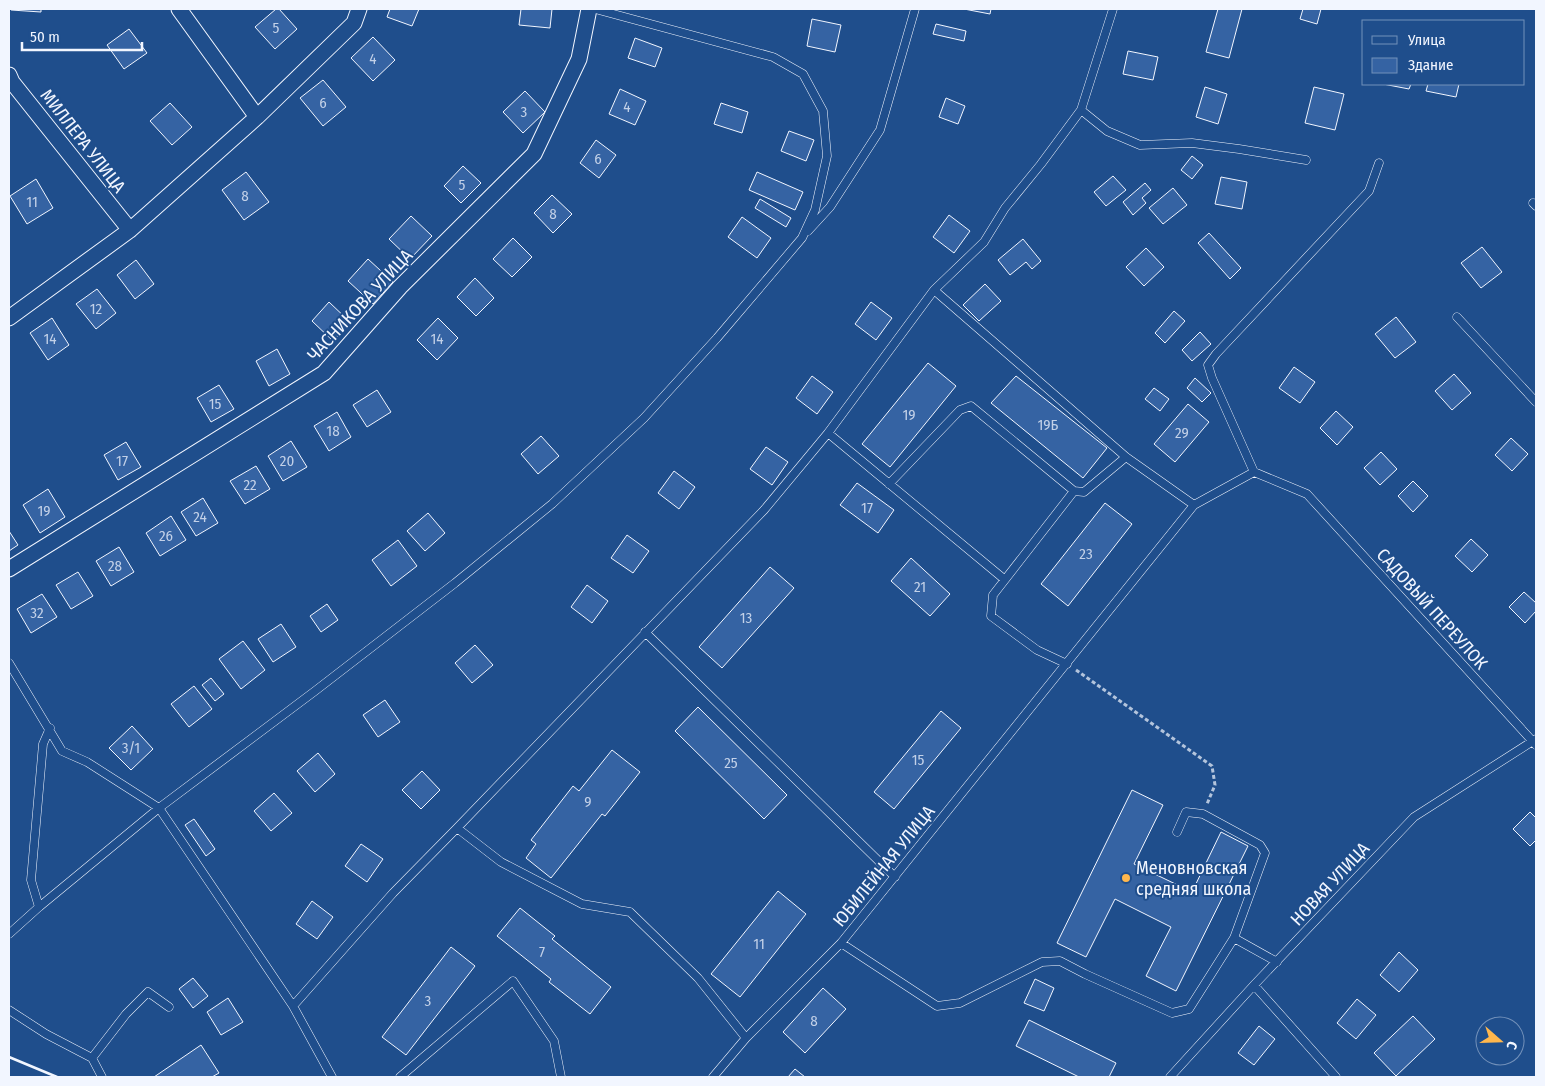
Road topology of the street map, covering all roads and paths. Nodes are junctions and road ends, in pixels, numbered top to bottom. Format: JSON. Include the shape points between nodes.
{"nodes":[{"id":1,"x":179,"y":9,"type":"edge"},
{"id":2,"x":359,"y":9,"type":"edge"},
{"id":3,"x":589,"y":9,"type":"edge"},
{"id":4,"x":595,"y":9,"type":"edge"},
{"id":5,"x":915,"y":9,"type":"edge"},
{"id":6,"x":1113,"y":9,"type":"edge"},
{"id":7,"x":10,"y":80,"type":"edge"},
{"id":8,"x":1081,"y":110,"type":"junction"},
{"id":9,"x":257,"y":117,"type":"junction"},
{"id":10,"x":1306,"y":160,"type":"dead end"},
{"id":11,"x":1379,"y":163,"type":"dead end"},
{"id":12,"x":130,"y":230,"type":"junction"},
{"id":13,"x":802,"y":238,"type":"junction"},
{"id":14,"x":934,"y":290,"type":"junction"},
{"id":15,"x":1456,"y":317,"type":"dead end"},
{"id":16,"x":9,"y":318,"type":"edge"},
{"id":17,"x":1536,"y":402,"type":"edge"},
{"id":18,"x":828,"y":433,"type":"junction"},
{"id":19,"x":1126,"y":457,"type":"junction"},
{"id":20,"x":1254,"y":472,"type":"junction"},
{"id":21,"x":889,"y":484,"type":"junction"},
{"id":22,"x":1074,"y":491,"type":"junction"},
{"id":23,"x":1194,"y":505,"type":"junction"},
{"id":24,"x":9,"y":569,"type":"edge"},
{"id":25,"x":1004,"y":579,"type":"junction"},
{"id":26,"x":645,"y":632,"type":"junction"},
{"id":27,"x":9,"y":663,"type":"edge"},
{"id":28,"x":1067,"y":664,"type":"junction"},
{"id":29,"x":50,"y":728,"type":"junction"},
{"id":30,"x":1535,"y":742,"type":"edge"},
{"id":31,"x":159,"y":808,"type":"junction"},
{"id":32,"x":1203,"y":814,"type":"junction"},
{"id":33,"x":457,"y":828,"type":"junction"},
{"id":34,"x":1177,"y":832,"type":"dead end"},
{"id":35,"x":895,"y":877,"type":"junction"},
{"id":36,"x":39,"y":907,"type":"junction"},
{"id":37,"x":9,"y":934,"type":"edge"},
{"id":38,"x":1234,"y":938,"type":"junction"},
{"id":39,"x":841,"y":943,"type":"junction"},
{"id":40,"x":1277,"y":962,"type":"junction"},
{"id":41,"x":1254,"y":985,"type":"junction"},
{"id":42,"x":293,"y":1006,"type":"junction"},
{"id":43,"x":169,"y":1007,"type":"dead end"},
{"id":44,"x":9,"y":1010,"type":"edge"},
{"id":45,"x":746,"y":1038,"type":"junction"},
{"id":46,"x":92,"y":1058,"type":"junction"},
{"id":47,"x":102,"y":1077,"type":"edge"},
{"id":48,"x":332,"y":1077,"type":"edge"},
{"id":49,"x":400,"y":1077,"type":"edge"},
{"id":50,"x":561,"y":1077,"type":"edge"},
{"id":51,"x":713,"y":1077,"type":"edge"},
{"id":52,"x":1170,"y":1077,"type":"edge"},
{"id":53,"x":1336,"y":1077,"type":"edge"}],
"edges":[{"from":1,"to":9,"type":"street"},
{"from":2,"to":9,"type":"street","via":[[354,23]]},
{"from":3,"to":24,"type":"street","name":"ЧАСНИКОВА УЛИЦА","via":[[579,59],[534,154],[400,287],[324,373]]},
{"from":4,"to":13,"type":"lane","via":[[773,57],[803,74],[823,111],[827,156],[815,210]]},
{"from":5,"to":13,"type":"lane","via":[[880,130],[830,208]]},
{"from":6,"to":8,"type":"lane"},
{"from":7,"to":12,"type":"street","name":"МИЛЛЕРА УЛИЦА"},
{"from":8,"to":10,"type":"lane","via":[[1107,131],[1140,145],[1192,143]]},
{"from":8,"to":14,"type":"lane","via":[[1005,208],[984,242]]},
{"from":9,"to":12,"type":"street"},
{"from":11,"to":20,"type":"lane","via":[[1370,191],[1208,365]]},
{"from":12,"to":16,"type":"street"},
{"from":13,"to":31,"type":"lane","via":[[644,418],[552,504],[315,691]]},
{"from":14,"to":18,"type":"lane"},
{"from":14,"to":19,"type":"lane"},
{"from":15,"to":17,"type":"lane"},
{"from":18,"to":21,"type":"lane"},
{"from":18,"to":26,"type":"lane","via":[[764,510]]},
{"from":19,"to":22,"type":"lane","via":[[1084,492]]},
{"from":19,"to":23,"type":"lane"},
{"from":20,"to":23,"type":"lane","name":"ЮБИЛЕЙНАЯ УЛИЦА"},
{"from":20,"to":30,"type":"lane","name":"САДОВЫЙ ПЕРЕУЛОК","via":[[1307,494]]},
{"from":21,"to":22,"type":"lane","via":[[960,410],[971,406]]},
{"from":21,"to":25,"type":"lane"},
{"from":22,"to":25,"type":"lane"},
{"from":23,"to":28,"type":"lane","name":"ЮБИЛЕЙНАЯ УЛИЦА"},
{"from":25,"to":28,"type":"lane","via":[[993,595],[991,616],[1037,650]]},
{"from":26,"to":33,"type":"lane"},
{"from":26,"to":35,"type":"lane"},
{"from":27,"to":29,"type":"lane"},
{"from":28,"to":32,"type":"path","via":[[1212,766],[1216,784]]},
{"from":28,"to":35,"type":"lane","name":"ЮБИЛЕЙНАЯ УЛИЦА"},
{"from":29,"to":31,"type":"lane","via":[[62,751],[87,762]]},
{"from":29,"to":36,"type":"lane","via":[[43,744],[31,880]]},
{"from":30,"to":40,"type":"lane","name":"НОВАЯ УЛИЦА","via":[[1414,817]]},
{"from":31,"to":36,"type":"lane"},
{"from":31,"to":42,"type":"lane"},
{"from":32,"to":34,"type":"lane","via":[[1186,812]]},
{"from":32,"to":38,"type":"lane","via":[[1260,845],[1265,854]]},
{"from":33,"to":42,"type":"lane","via":[[393,893]]},
{"from":33,"to":45,"type":"lane","via":[[501,862],[582,904],[630,912],[698,978]]},
{"from":35,"to":39,"type":"lane","name":"ЮБИЛЕЙНАЯ УЛИЦА"},
{"from":36,"to":37,"type":"lane"},
{"from":38,"to":39,"type":"lane","via":[[1189,1010],[1172,1013],[1060,961],[1042,962],[960,1003],[936,1006]]},
{"from":38,"to":40,"type":"lane"},
{"from":39,"to":45,"type":"lane","name":"ЮБИЛЕЙНАЯ УЛИЦА"},
{"from":40,"to":41,"type":"lane","name":"НОВАЯ УЛИЦА"},
{"from":41,"to":52,"type":"lane","name":"НОВАЯ УЛИЦА"},
{"from":41,"to":53,"type":"lane"},
{"from":42,"to":48,"type":"lane"},
{"from":43,"to":46,"type":"lane","via":[[148,992],[126,1014]]},
{"from":44,"to":46,"type":"lane"},
{"from":45,"to":51,"type":"lane","name":"ЮБИЛЕЙНАЯ УЛИЦА"},
{"from":46,"to":47,"type":"lane"},
{"from":49,"to":50,"type":"lane","via":[[512,981],[554,1041]]}]}
